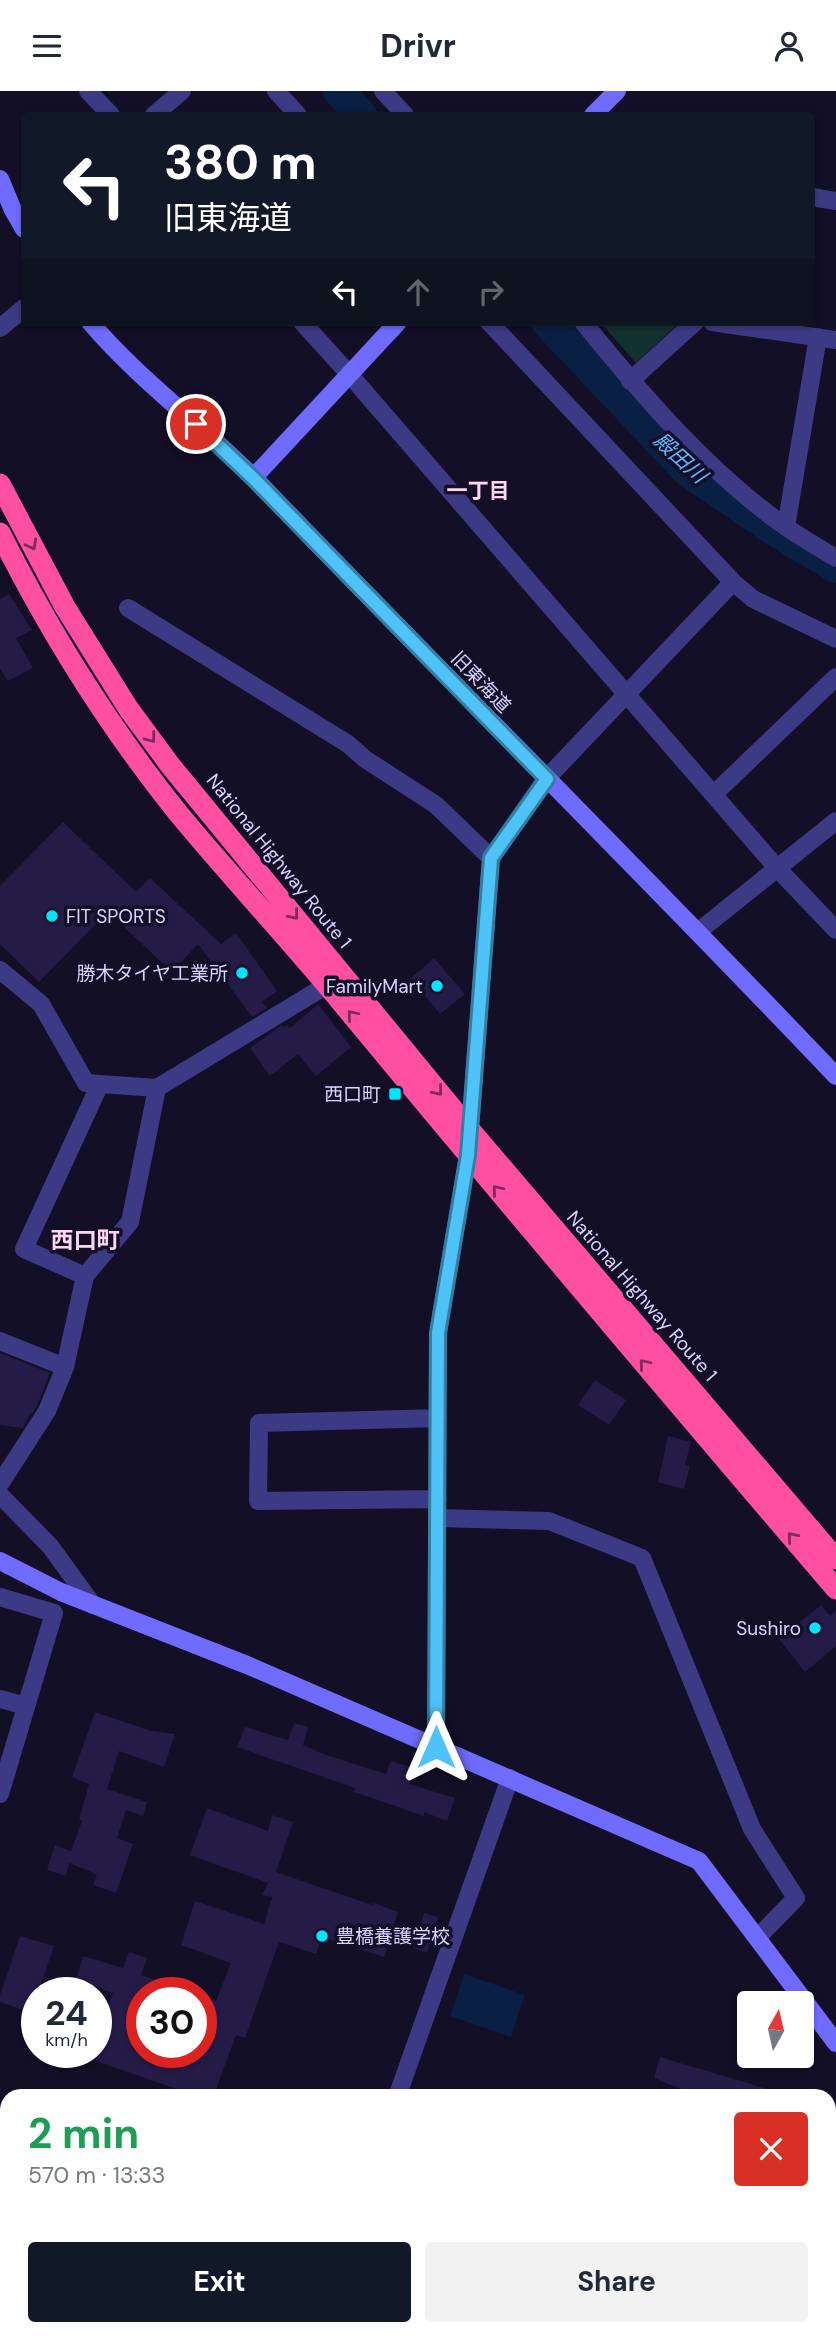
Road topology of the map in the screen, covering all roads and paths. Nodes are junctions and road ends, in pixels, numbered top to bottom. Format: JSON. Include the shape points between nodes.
{"nodes":[{"id":1,"x":88,"y":91,"type":"edge"},
{"id":2,"x":182,"y":91,"type":"edge"},
{"id":3,"x":276,"y":91,"type":"edge"},
{"id":4,"x":383,"y":91,"type":"edge"},
{"id":5,"x":617,"y":91,"type":"edge"},
{"id":6,"x":108,"y":112,"type":"edge"},
{"id":7,"x":158,"y":112,"type":"edge"},
{"id":8,"x":295,"y":112,"type":"edge"},
{"id":9,"x":402,"y":112,"type":"edge"},
{"id":10,"x":596,"y":112,"type":"edge"},
{"id":11,"x":0,"y":179,"type":"edge"},
{"id":12,"x":815,"y":198,"type":"edge"},
{"id":13,"x":836,"y":201,"type":"edge"},
{"id":14,"x":21,"y":224,"type":"edge"},
{"id":15,"x":21,"y":310,"type":"edge"},
{"id":16,"x":94,"y":326,"type":"edge"},
{"id":17,"x":306,"y":326,"type":"edge"},
{"id":18,"x":394,"y":326,"type":"edge"},
{"id":19,"x":493,"y":326,"type":"edge"},
{"id":20,"x":586,"y":326,"type":"edge"},
{"id":21,"x":691,"y":326,"type":"edge"},
{"id":22,"x":740,"y":326,"type":"edge"},
{"id":23,"x":0,"y":328,"type":"edge"},
{"id":24,"x":818,"y":337,"type":"junction"},
{"id":25,"x":836,"y":340,"type":"edge"},
{"id":26,"x":349,"y":374,"type":"junction"},
{"id":27,"x":630,"y":381,"type":"junction"},
{"id":28,"x":253,"y":478,"type":"junction"},
{"id":29,"x":0,"y":484,"type":"edge"},
{"id":30,"x":786,"y":527,"type":"junction"},
{"id":31,"x":0,"y":533,"type":"edge"},
{"id":32,"x":836,"y":558,"type":"edge"},
{"id":33,"x":733,"y":582,"type":"junction"},
{"id":34,"x":128,"y":608,"type":"dead end"},
{"id":35,"x":836,"y":639,"type":"edge"},
{"id":36,"x":836,"y":677,"type":"edge"},
{"id":37,"x":628,"y":694,"type":"junction"},
{"id":38,"x":547,"y":779,"type":"junction"},
{"id":39,"x":714,"y":794,"type":"junction"},
{"id":40,"x":836,"y":821,"type":"edge"},
{"id":41,"x":491,"y":858,"type":"junction"},
{"id":42,"x":777,"y":868,"type":"junction"},
{"id":43,"x":836,"y":930,"type":"edge"},
{"id":44,"x":699,"y":931,"type":"junction"},
{"id":45,"x":0,"y":970,"type":"edge"},
{"id":46,"x":327,"y":985,"type":"junction"},
{"id":47,"x":836,"y":1076,"type":"edge"},
{"id":48,"x":100,"y":1084,"type":"junction"},
{"id":49,"x":156,"y":1088,"type":"junction"},
{"id":50,"x":470,"y":1130,"type":"junction"},
{"id":51,"x":468,"y":1155,"type":"junction"},
{"id":52,"x":85,"y":1276,"type":"junction"},
{"id":53,"x":0,"y":1341,"type":"edge"},
{"id":54,"x":65,"y":1367,"type":"junction"},
{"id":55,"x":438,"y":1418,"type":"junction"},
{"id":56,"x":0,"y":1484,"type":"edge"},
{"id":57,"x":0,"y":1495,"type":"edge"},
{"id":58,"x":438,"y":1499,"type":"junction"},
{"id":59,"x":438,"y":1518,"type":"junction"},
{"id":60,"x":836,"y":1559,"type":"edge"},
{"id":61,"x":0,"y":1561,"type":"edge"},
{"id":62,"x":836,"y":1589,"type":"edge"},
{"id":63,"x":0,"y":1597,"type":"edge"},
{"id":64,"x":93,"y":1605,"type":"junction"},
{"id":65,"x":0,"y":1699,"type":"edge"},
{"id":66,"x":26,"y":1706,"type":"junction"},
{"id":67,"x":436,"y":1747,"type":"junction"},
{"id":68,"x":510,"y":1778,"type":"junction"},
{"id":69,"x":0,"y":1794,"type":"edge"},
{"id":70,"x":758,"y":1937,"type":"junction"},
{"id":71,"x":836,"y":2043,"type":"edge"},
{"id":72,"x":400,"y":2089,"type":"edge"}],
"edges":[{"from":1,"to":6,"type":"street"},
{"from":2,"to":7,"type":"street"},
{"from":3,"to":8,"type":"street"},
{"from":4,"to":9,"type":"street"},
{"from":5,"to":10,"type":"street"},
{"from":11,"to":14,"type":"street"},
{"from":12,"to":13,"type":"street"},
{"from":15,"to":23,"type":"street"},
{"from":16,"to":28,"type":"street","name":"旧東海道"},
{"from":17,"to":26,"type":"street"},
{"from":18,"to":26,"type":"street"},
{"from":19,"to":33,"type":"street"},
{"from":20,"to":27,"type":"street"},
{"from":21,"to":27,"type":"street"},
{"from":22,"to":24,"type":"street"},
{"from":24,"to":25,"type":"street"},
{"from":24,"to":30,"type":"street"},
{"from":26,"to":28,"type":"street"},
{"from":26,"to":37,"type":"street"},
{"from":27,"to":30,"type":"street","via":[[721,475]]},
{"from":28,"to":38,"type":"street","name":"旧東海道"},
{"from":29,"to":50,"type":"highway","name":"National Highway Route 1","one_way":true,"via":[[65,607],[128,708]]},
{"from":30,"to":32,"type":"street"},
{"from":31,"to":46,"type":"highway","via":[[33,599],[129,746],[176,810]]},
{"from":33,"to":35,"type":"street","via":[[753,599]]},
{"from":33,"to":37,"type":"street"},
{"from":34,"to":41,"type":"street","via":[[348,744],[436,805]]},
{"from":36,"to":39,"type":"street"},
{"from":37,"to":38,"type":"street"},
{"from":37,"to":39,"type":"street"},
{"from":38,"to":41,"type":"street"},
{"from":38,"to":44,"type":"street","name":"旧東海道"},
{"from":39,"to":42,"type":"street"},
{"from":40,"to":42,"type":"street"},
{"from":41,"to":50,"type":"street"},
{"from":42,"to":43,"type":"street"},
{"from":42,"to":44,"type":"street"},
{"from":44,"to":47,"type":"street","name":"旧東海道"},
{"from":45,"to":48,"type":"street","via":[[41,1004],[86,1083]]},
{"from":46,"to":49,"type":"street"},
{"from":51,"to":46,"type":"highway","one_way":true},
{"from":48,"to":49,"type":"street"},
{"from":48,"to":52,"type":"street","via":[[24,1249]]},
{"from":49,"to":52,"type":"street","via":[[130,1223]]},
{"from":50,"to":51,"type":"street"},
{"from":50,"to":60,"type":"highway","name":"National Highway Route 1"},
{"from":51,"to":55,"type":"street","via":[[438,1333]]},
{"from":62,"to":51,"type":"highway","one_way":true},
{"from":52,"to":54,"type":"street"},
{"from":53,"to":54,"type":"street"},
{"from":54,"to":56,"type":"street","via":[[47,1411]]},
{"from":55,"to":58,"type":"street"},
{"from":55,"to":58,"type":"street","via":[[259,1423],[258,1501]]},
{"from":57,"to":64,"type":"street","via":[[50,1546]]},
{"from":58,"to":59,"type":"street"},
{"from":59,"to":67,"type":"street"},
{"from":59,"to":70,"type":"street","via":[[549,1521],[642,1558],[752,1829],[796,1898]]},
{"from":61,"to":64,"type":"street"},
{"from":63,"to":66,"type":"street","via":[[54,1613]]},
{"from":64,"to":67,"type":"street"},
{"from":65,"to":66,"type":"street"},
{"from":66,"to":69,"type":"street"},
{"from":67,"to":68,"type":"street"},
{"from":68,"to":70,"type":"street","via":[[699,1861]]},
{"from":68,"to":72,"type":"street"},
{"from":70,"to":71,"type":"street"}]}
